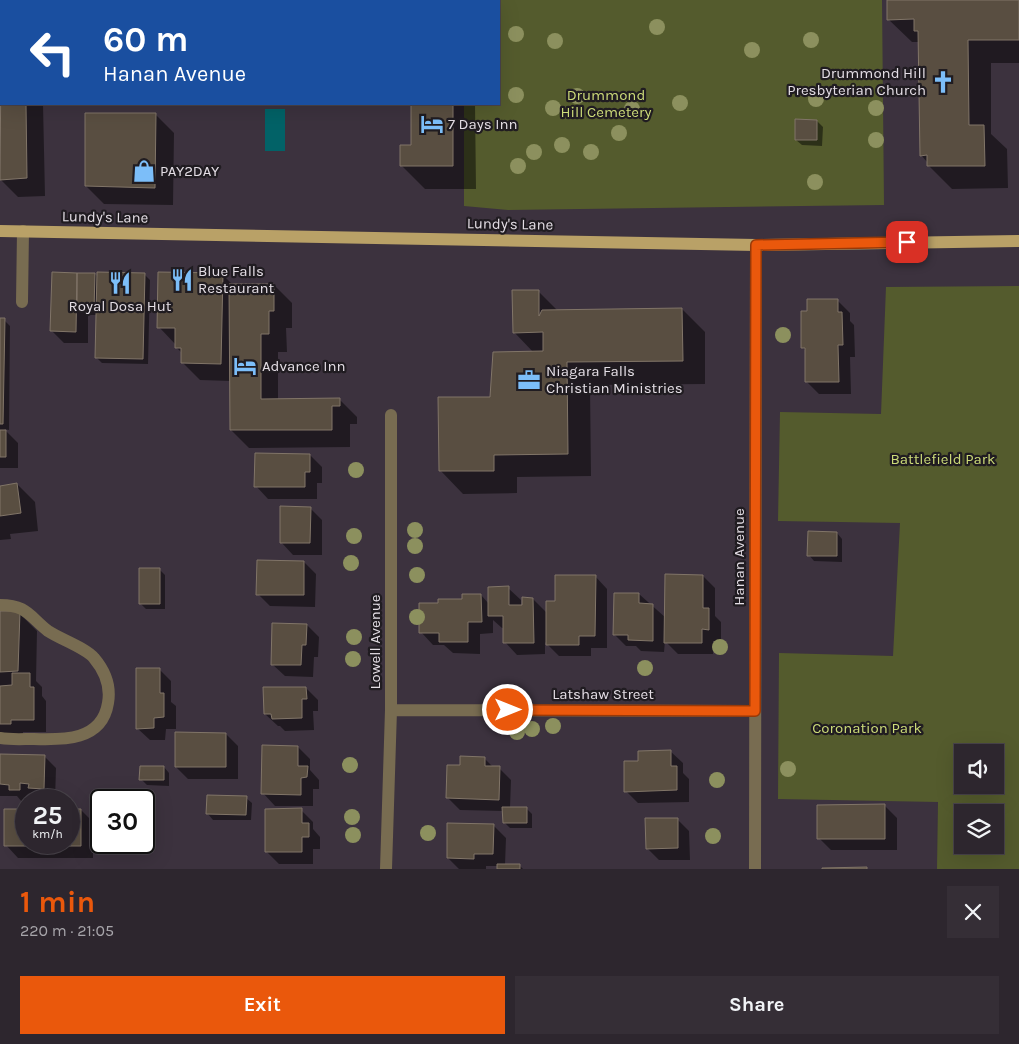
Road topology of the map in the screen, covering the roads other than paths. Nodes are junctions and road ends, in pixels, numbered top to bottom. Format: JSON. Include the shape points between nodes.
{"nodes":[{"id":1,"x":0,"y":231,"type":"edge"},
{"id":2,"x":23,"y":231,"type":"junction"},
{"id":3,"x":1019,"y":241,"type":"edge"},
{"id":4,"x":756,"y":245,"type":"junction"},
{"id":5,"x":22,"y":302,"type":"dead end"},
{"id":6,"x":391,"y":414,"type":"dead end"},
{"id":7,"x":0,"y":605,"type":"edge"},
{"id":8,"x":391,"y":710,"type":"junction"},
{"id":9,"x":755,"y":711,"type":"junction"},
{"id":10,"x":0,"y":738,"type":"edge"},
{"id":11,"x":386,"y":869,"type":"edge"},
{"id":12,"x":755,"y":869,"type":"edge"}],
"edges":[{"from":1,"to":2,"type":"main road","name":"Lundy's Lane"},
{"from":2,"to":4,"type":"main road","name":"Lundy's Lane"},
{"from":2,"to":5,"type":"street"},
{"from":3,"to":4,"type":"main road","name":"Lundy's Lane"},
{"from":4,"to":9,"type":"street","name":"Hanan Avenue"},
{"from":6,"to":8,"type":"street","name":"Lowell Avenue"},
{"from":7,"to":10,"type":"street","via":[[20,607],[48,630],[93,656],[105,674],[110,693],[100,723],[84,734],[66,740]]},
{"from":8,"to":9,"type":"street","name":"Latshaw Street"},
{"from":8,"to":11,"type":"street","name":"Lowell Avenue"},
{"from":9,"to":12,"type":"street","name":"Hanan Avenue"}]}
